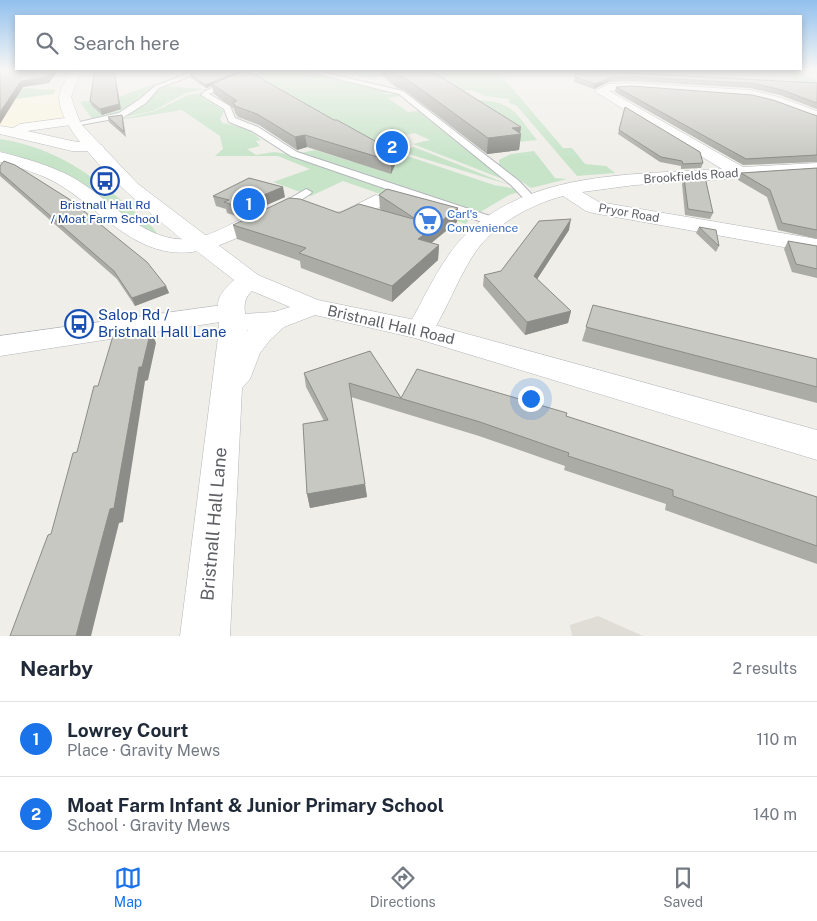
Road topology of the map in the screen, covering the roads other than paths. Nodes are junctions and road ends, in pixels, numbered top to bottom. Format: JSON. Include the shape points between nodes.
{"nodes":[{"id":1,"x":66,"y":99,"type":"edge"},
{"id":2,"x":144,"y":99,"type":"edge"},
{"id":3,"x":211,"y":99,"type":"edge"},
{"id":4,"x":409,"y":99,"type":"edge"},
{"id":5,"x":613,"y":99,"type":"edge"},
{"id":6,"x":770,"y":99,"type":"edge"},
{"id":7,"x":817,"y":116,"type":"edge"},
{"id":8,"x":74,"y":123,"type":"junction"},
{"id":9,"x":1,"y":131,"type":"edge"},
{"id":10,"x":96,"y":148,"type":"junction"},
{"id":11,"x":0,"y":157,"type":"edge"},
{"id":12,"x":817,"y":168,"type":"edge"},
{"id":13,"x":741,"y":173,"type":"junction"},
{"id":14,"x":565,"y":190,"type":"junction"},
{"id":15,"x":306,"y":192,"type":"dead end"},
{"id":16,"x":376,"y":201,"type":"dead end"},
{"id":17,"x":532,"y":201,"type":"junction"},
{"id":18,"x":288,"y":204,"type":"junction"},
{"id":19,"x":494,"y":222,"type":"junction"},
{"id":20,"x":202,"y":243,"type":"junction"},
{"id":21,"x":817,"y":246,"type":"edge"},
{"id":22,"x":249,"y":280,"type":"junction"},
{"id":23,"x":310,"y":306,"type":"junction"},
{"id":24,"x":232,"y":316,"type":"junction"},
{"id":25,"x":274,"y":321,"type":"junction"},
{"id":26,"x":420,"y":330,"type":"junction"},
{"id":27,"x":0,"y":346,"type":"edge"},
{"id":28,"x":224,"y":412,"type":"junction"},
{"id":29,"x":817,"y":445,"type":"edge"},
{"id":30,"x":204,"y":636,"type":"edge"}],
"edges":[{"from":1,"to":8,"type":"street","name":"Bristnall Hall Road"},
{"from":2,"to":8,"type":"lane","via":[[121,115]]},
{"from":3,"to":19,"type":"lane","via":[[227,108],[232,120],[255,129],[286,151]]},
{"from":4,"to":17,"type":"lane","via":[[515,183]]},
{"from":5,"to":13,"type":"street"},
{"from":6,"to":7,"type":"street"},
{"from":8,"to":9,"type":"street"},
{"from":8,"to":10,"type":"street","name":"Bristnall Hall Road"},
{"from":9,"to":10,"type":"street"},
{"from":10,"to":20,"type":"street","name":"Bristnall Hall Road","via":[[131,188]]},
{"from":11,"to":20,"type":"street","via":[[70,184],[133,231],[154,242],[184,246]]},
{"from":12,"to":13,"type":"street","name":"Brookfields Road"},
{"from":13,"to":14,"type":"street","name":"Brookfields Road","via":[[630,180]]},
{"from":14,"to":17,"type":"street"},
{"from":14,"to":21,"type":"street","name":"Pryor Road","via":[[592,207]]},
{"from":15,"to":18,"type":"lane"},
{"from":16,"to":18,"type":"street","via":[[341,219],[305,206]]},
{"from":17,"to":19,"type":"street"},
{"from":18,"to":20,"type":"street"},
{"from":19,"to":26,"type":"street","via":[[472,242]]},
{"from":20,"to":22,"type":"street","name":"Bristnall Hall Road"},
{"from":22,"to":23,"type":"street","name":"Bristnall Hall Road"},
{"from":22,"to":24,"type":"street","name":"Bristnall Hall Lane","via":[[234,295]]},
{"from":23,"to":25,"type":"street","name":"Bristnall Hall Lane"},
{"from":23,"to":26,"type":"street","name":"Bristnall Hall Road"},
{"from":24,"to":25,"type":"street","via":[[246,323]]},
{"from":24,"to":27,"type":"street"},
{"from":24,"to":28,"type":"street","name":"Bristnall Hall Lane"},
{"from":25,"to":28,"type":"street","name":"Bristnall Hall Lane","via":[[246,350]]},
{"from":26,"to":29,"type":"street","name":"Bristnall Hall Road"},
{"from":28,"to":30,"type":"street","name":"Bristnall Hall Lane"}]}
